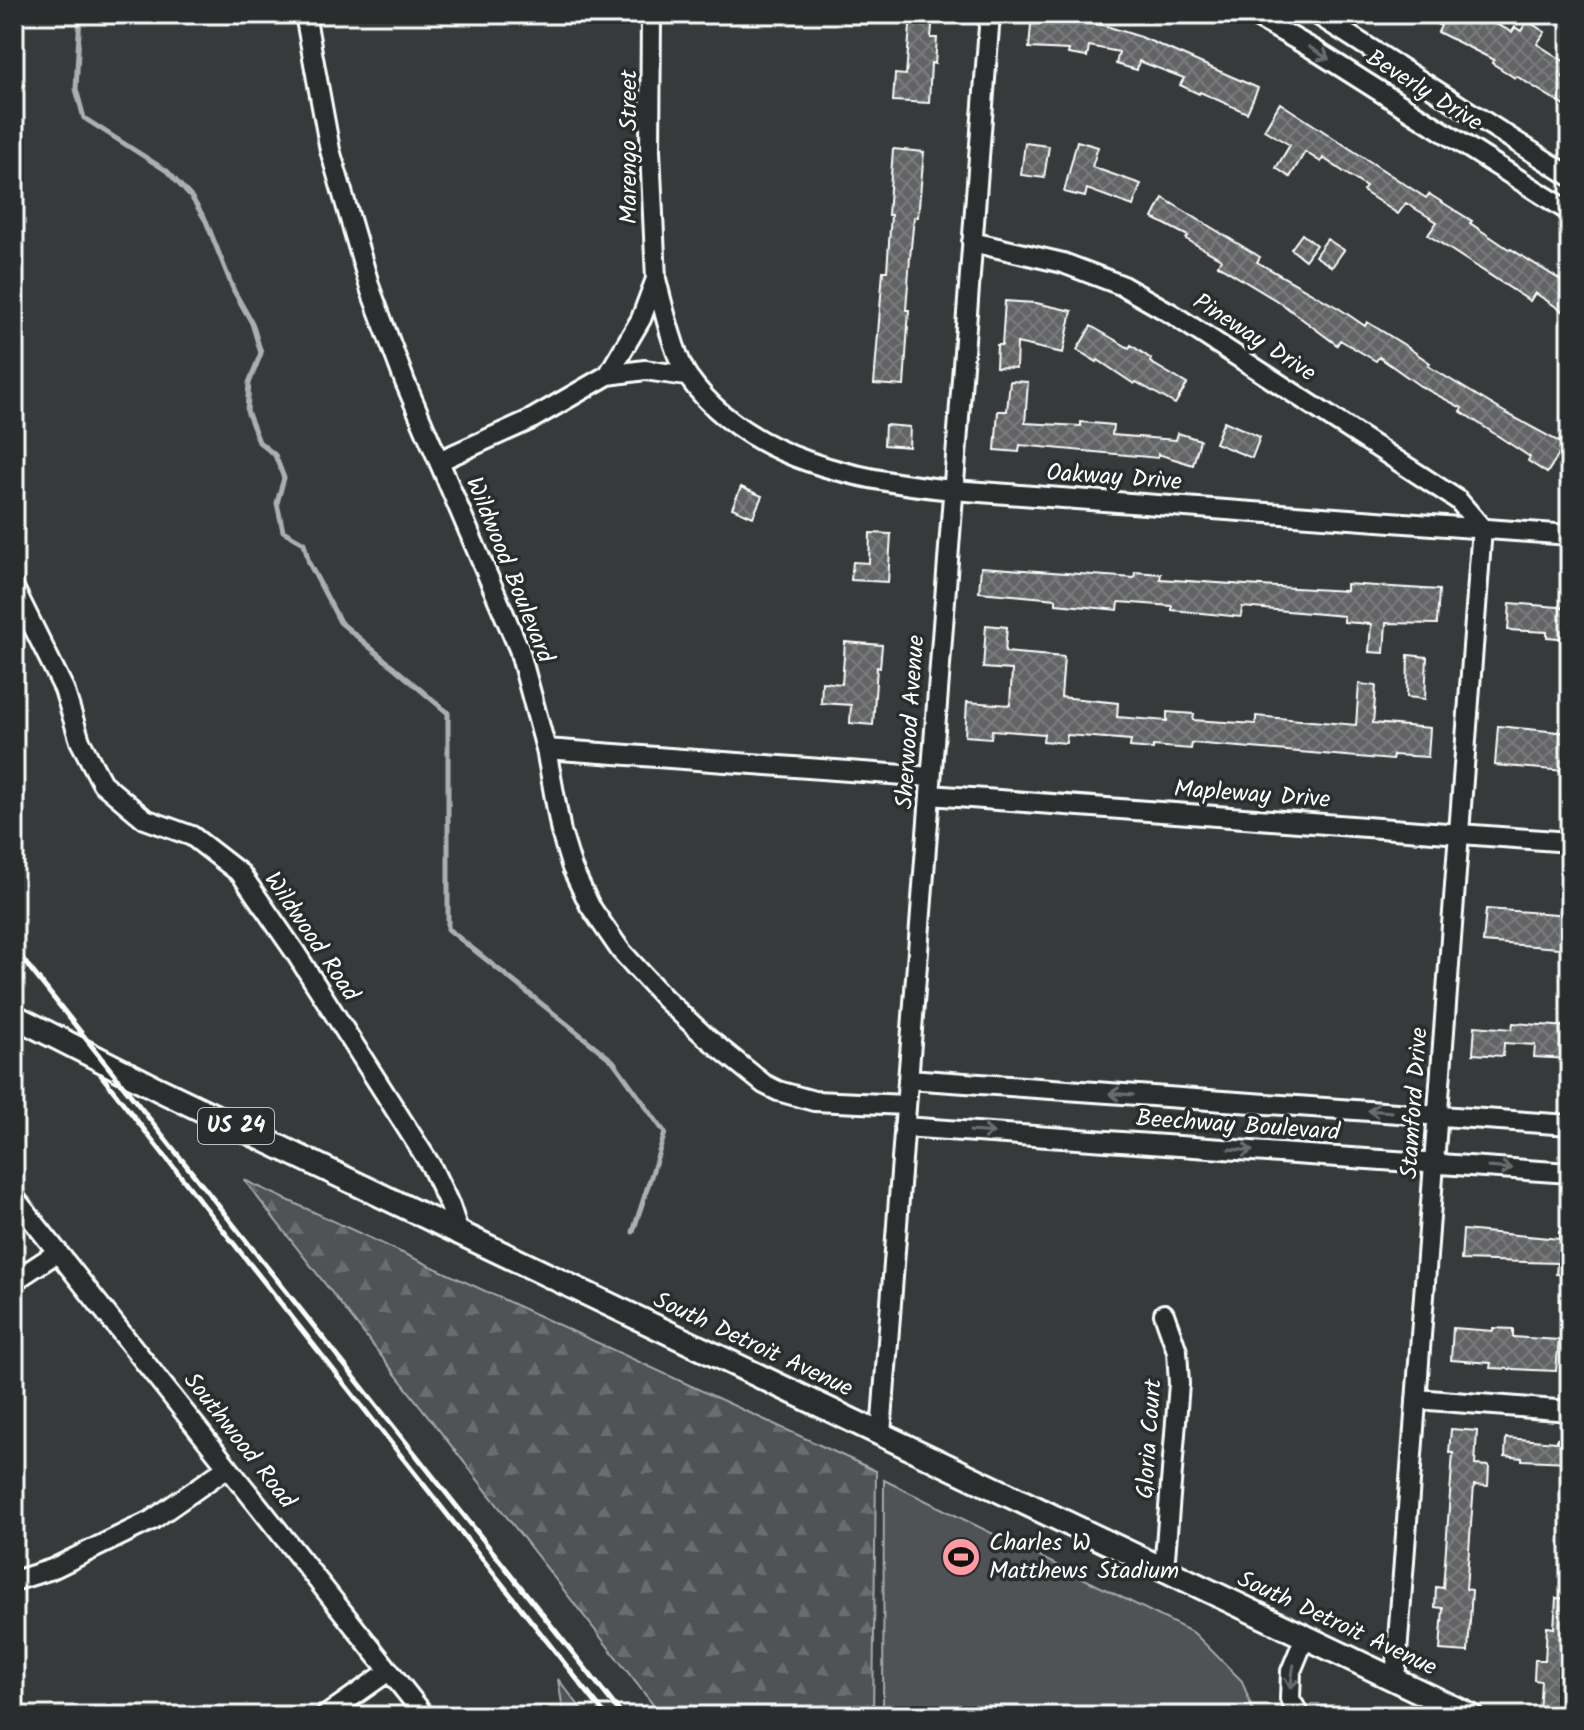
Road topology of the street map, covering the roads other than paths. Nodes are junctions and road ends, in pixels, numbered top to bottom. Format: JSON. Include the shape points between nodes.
{"nodes":[{"id":1,"x":305,"y":14,"type":"edge"},
{"id":2,"x":651,"y":14,"type":"edge"},
{"id":3,"x":990,"y":14,"type":"edge"},
{"id":4,"x":1251,"y":14,"type":"edge"},
{"id":5,"x":1316,"y":14,"type":"edge"},
{"id":6,"x":1570,"y":176,"type":"edge"},
{"id":7,"x":1570,"y":212,"type":"edge"},
{"id":8,"x":972,"y":242,"type":"junction"},
{"id":9,"x":656,"y":279,"type":"junction"},
{"id":10,"x":608,"y":375,"type":"junction"},
{"id":11,"x":686,"y":376,"type":"junction"},
{"id":12,"x":439,"y":461,"type":"junction"},
{"id":13,"x":953,"y":490,"type":"junction"},
{"id":14,"x":1482,"y":528,"type":"junction"},
{"id":15,"x":1570,"y":535,"type":"edge"},
{"id":16,"x":14,"y":588,"type":"edge"},
{"id":17,"x":546,"y":749,"type":"junction"},
{"id":18,"x":931,"y":786,"type":"junction"},
{"id":19,"x":1459,"y":834,"type":"junction"},
{"id":20,"x":1570,"y":842,"type":"edge"},
{"id":21,"x":14,"y":1016,"type":"edge"},
{"id":22,"x":908,"y":1079,"type":"junction"},
{"id":23,"x":906,"y":1105,"type":"junction"},
{"id":24,"x":1438,"y":1115,"type":"junction"},
{"id":25,"x":1570,"y":1125,"type":"edge"},
{"id":26,"x":904,"y":1127,"type":"junction"},
{"id":27,"x":1435,"y":1163,"type":"junction"},
{"id":28,"x":1570,"y":1173,"type":"edge"},
{"id":29,"x":14,"y":1197,"type":"edge"},
{"id":30,"x":459,"y":1233,"type":"junction"},
{"id":31,"x":58,"y":1252,"type":"junction"},
{"id":32,"x":14,"y":1281,"type":"edge"},
{"id":33,"x":1164,"y":1314,"type":"dead end"},
{"id":34,"x":1416,"y":1399,"type":"junction"},
{"id":35,"x":1570,"y":1411,"type":"edge"},
{"id":36,"x":881,"y":1433,"type":"junction"},
{"id":37,"x":228,"y":1467,"type":"junction"},
{"id":38,"x":1164,"y":1570,"type":"junction"},
{"id":39,"x":14,"y":1581,"type":"edge"},
{"id":40,"x":1305,"y":1637,"type":"junction"},
{"id":41,"x":389,"y":1671,"type":"junction"},
{"id":42,"x":1395,"y":1680,"type":"junction"},
{"id":43,"x":325,"y":1716,"type":"edge"},
{"id":44,"x":425,"y":1716,"type":"edge"},
{"id":45,"x":1300,"y":1716,"type":"edge"},
{"id":46,"x":1471,"y":1716,"type":"edge"}],
"edges":[{"from":1,"to":12,"type":"street","name":"Wildwood Boulevard","via":[[330,150],[371,291]]},
{"from":2,"to":9,"type":"street","name":"Marengo Street"},
{"from":3,"to":8,"type":"street","name":"Sherwood Avenue"},
{"from":4,"to":7,"type":"street","name":"Beverly Drive","one_way":true},
{"from":5,"to":6,"type":"street","name":"Beverly Drive"},
{"from":8,"to":13,"type":"street","name":"Sherwood Avenue"},
{"from":8,"to":14,"type":"street","name":"Pineway Drive","via":[[1063,263],[1121,285],[1458,500]]},
{"from":9,"to":10,"type":"street","name":"Marengo Street","via":[[641,319]]},
{"from":9,"to":11,"type":"street","name":"Marengo Street"},
{"from":10,"to":11,"type":"street","name":"Marengo Street","via":[[645,370]]},
{"from":10,"to":12,"type":"street","name":"Marengo Street","via":[[530,420]]},
{"from":11,"to":13,"type":"street","name":"Oakway Drive","via":[[723,416],[786,453],[871,479]]},
{"from":12,"to":17,"type":"street","name":"Wildwood Boulevard","via":[[519,649]]},
{"from":13,"to":14,"type":"street","name":"Oakway Drive"},
{"from":13,"to":18,"type":"street","name":"Sherwood Avenue"},
{"from":14,"to":15,"type":"street","name":"Oakway Drive"},
{"from":14,"to":19,"type":"street","name":"Stamford Drive"},
{"from":16,"to":30,"type":"street","name":"Wildwood Road","via":[[64,689],[80,741],[102,783],[145,819],[192,836],[241,874],[431,1166]]},
{"from":17,"to":18,"type":"street","name":"Mapleway Drive"},
{"from":17,"to":23,"type":"street","name":"Wildwood Boulevard","via":[[572,868],[601,924],[665,999],[778,1091],[814,1101]]},
{"from":18,"to":19,"type":"street","name":"Mapleway Drive"},
{"from":18,"to":22,"type":"street","name":"Sherwood Avenue"},
{"from":19,"to":20,"type":"street","name":"Mapleway Drive"},
{"from":19,"to":24,"type":"street","name":"Stamford Drive"},
{"from":21,"to":30,"type":"main road","name":"South Detroit Avenue","number":"US 24"},
{"from":22,"to":23,"type":"street","name":"Sherwood Avenue"},
{"from":24,"to":22,"type":"street","name":"Beechway Boulevard","one_way":true},
{"from":23,"to":26,"type":"street","name":"Sherwood Avenue"},
{"from":24,"to":25,"type":"street","name":"Beechway Boulevard"},
{"from":24,"to":27,"type":"street","name":"Stamford Drive"},
{"from":26,"to":27,"type":"street","name":"Beechway Boulevard","one_way":true},
{"from":26,"to":36,"type":"street","name":"Sherwood Avenue"},
{"from":27,"to":28,"type":"street","name":"Beechway Boulevard","one_way":true},
{"from":27,"to":34,"type":"street","name":"Stamford Drive"},
{"from":29,"to":31,"type":"street","name":"Southwood Road"},
{"from":30,"to":36,"type":"main road","name":"South Detroit Avenue","number":"US 24"},
{"from":31,"to":32,"type":"street"},
{"from":31,"to":37,"type":"street","name":"Southwood Road"},
{"from":33,"to":38,"type":"street","name":"Gloria Court","via":[[1177,1351],[1179,1384]]},
{"from":34,"to":35,"type":"street"},
{"from":34,"to":42,"type":"street","name":"Stamford Drive"},
{"from":36,"to":38,"type":"main road","name":"South Detroit Avenue","number":"US 24"},
{"from":37,"to":39,"type":"street","via":[[104,1546]]},
{"from":37,"to":41,"type":"street","name":"Southwood Road"},
{"from":38,"to":40,"type":"main road","name":"South Detroit Avenue","number":"US 24"},
{"from":40,"to":42,"type":"main road","name":"South Detroit Avenue","number":"US 24"},
{"from":40,"to":45,"type":"street","one_way":true,"via":[[1291,1671],[1290,1699]]},
{"from":41,"to":43,"type":"street"},
{"from":41,"to":44,"type":"street","name":"Southwood Road"},
{"from":42,"to":46,"type":"main road","name":"South Detroit Avenue","number":"US 24"}]}
